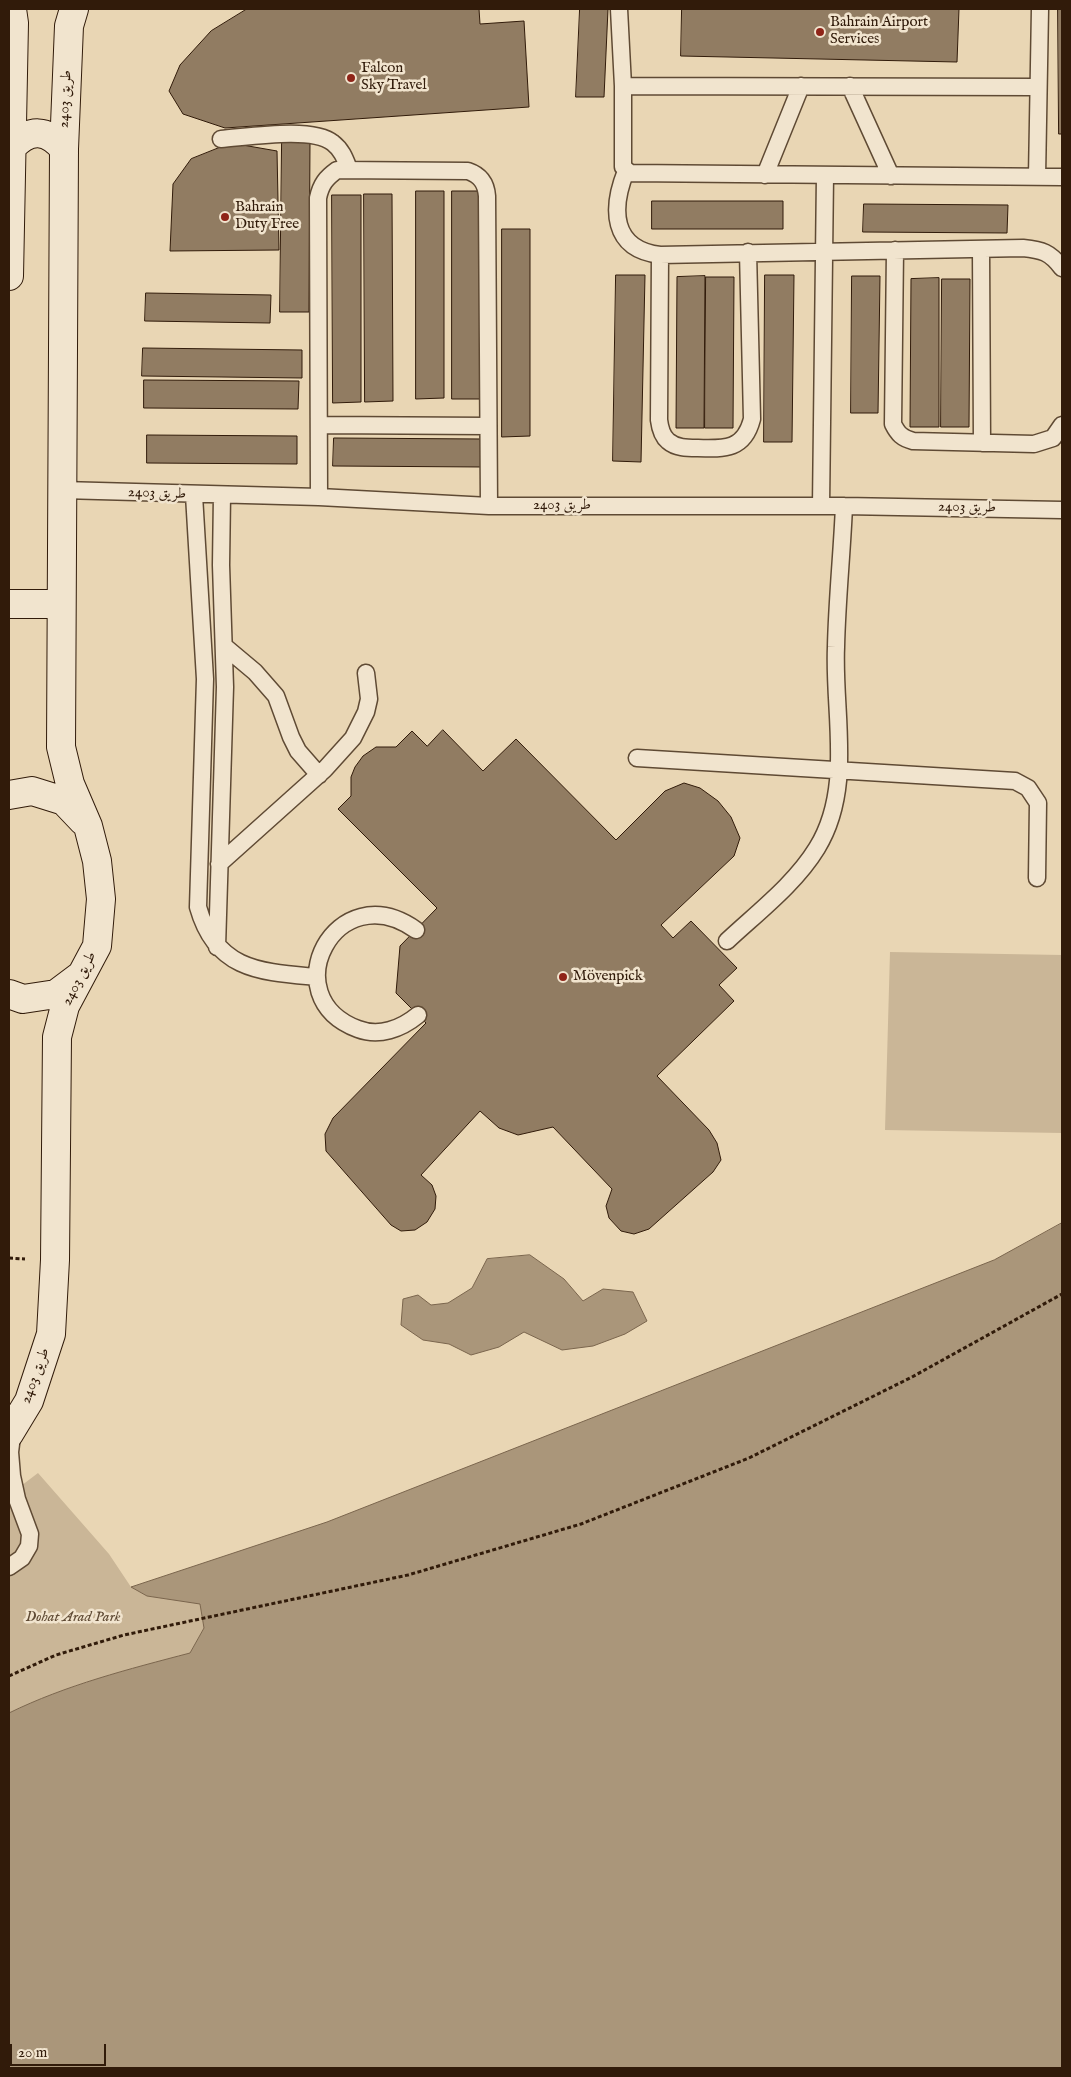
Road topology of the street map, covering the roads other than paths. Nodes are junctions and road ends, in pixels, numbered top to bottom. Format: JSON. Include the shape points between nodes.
{"nodes":[{"id":1,"x":12,"y":9,"type":"edge"},
{"id":2,"x":74,"y":9,"type":"edge"},
{"id":3,"x":619,"y":9,"type":"edge"},
{"id":4,"x":1040,"y":9,"type":"edge"},
{"id":5,"x":623,"y":86,"type":"junction"},
{"id":6,"x":801,"y":86,"type":"junction"},
{"id":7,"x":850,"y":86,"type":"junction"},
{"id":8,"x":1038,"y":87,"type":"junction"},
{"id":9,"x":221,"y":138,"type":"dead end"},
{"id":10,"x":12,"y":147,"type":"junction"},
{"id":11,"x":64,"y":149,"type":"junction"},
{"id":12,"x":349,"y":169,"type":"junction"},
{"id":13,"x":626,"y":171,"type":"junction"},
{"id":14,"x":766,"y":174,"type":"junction"},
{"id":15,"x":825,"y":175,"type":"junction"},
{"id":16,"x":891,"y":176,"type":"junction"},
{"id":17,"x":1037,"y":177,"type":"junction"},
{"id":18,"x":1062,"y":177,"type":"edge"},
{"id":19,"x":982,"y":249,"type":"junction"},
{"id":20,"x":824,"y":250,"type":"junction"},
{"id":21,"x":895,"y":250,"type":"junction"},
{"id":22,"x":748,"y":252,"type":"junction"},
{"id":23,"x":660,"y":255,"type":"junction"},
{"id":24,"x":1062,"y":268,"type":"edge"},
{"id":25,"x":9,"y":276,"type":"edge"},
{"id":26,"x":320,"y":425,"type":"junction"},
{"id":27,"x":1062,"y":425,"type":"edge"},
{"id":28,"x":488,"y":426,"type":"junction"},
{"id":29,"x":982,"y":443,"type":"junction"},
{"id":30,"x":62,"y":490,"type":"junction"},
{"id":31,"x":194,"y":495,"type":"junction"},
{"id":32,"x":222,"y":495,"type":"junction"},
{"id":33,"x":319,"y":498,"type":"junction"},
{"id":34,"x":489,"y":506,"type":"junction"},
{"id":35,"x":821,"y":506,"type":"junction"},
{"id":36,"x":844,"y":506,"type":"junction"},
{"id":37,"x":1062,"y":510,"type":"edge"},
{"id":38,"x":9,"y":604,"type":"edge"},
{"id":39,"x":61,"y":604,"type":"junction"},
{"id":40,"x":202,"y":614,"type":"junction"},
{"id":41,"x":231,"y":618,"type":"junction"},
{"id":42,"x":224,"y":646,"type":"junction"},
{"id":43,"x":366,"y":674,"type":"dead end"},
{"id":44,"x":637,"y":758,"type":"dead end"},
{"id":45,"x":838,"y":772,"type":"junction"},
{"id":46,"x":319,"y":775,"type":"junction"},
{"id":47,"x":9,"y":795,"type":"edge"},
{"id":48,"x":200,"y":823,"type":"junction"},
{"id":49,"x":88,"y":826,"type":"junction"},
{"id":50,"x":221,"y":827,"type":"junction"},
{"id":51,"x":220,"y":864,"type":"junction"},
{"id":52,"x":1037,"y":878,"type":"dead end"},
{"id":53,"x":416,"y":930,"type":"dead end"},
{"id":54,"x":727,"y":941,"type":"dead end"},
{"id":55,"x":217,"y":947,"type":"junction"},
{"id":56,"x":83,"y":974,"type":"junction"},
{"id":57,"x":317,"y":977,"type":"junction"},
{"id":58,"x":9,"y":994,"type":"edge"},
{"id":59,"x":418,"y":1014,"type":"dead end"},
{"id":60,"x":11,"y":1431,"type":"edge"},
{"id":61,"x":9,"y":1567,"type":"edge"}],
"edges":[{"from":1,"to":10,"type":"main road"},
{"from":2,"to":11,"type":"main road","name":"طريق 2403","via":[[69,26]]},
{"from":3,"to":5,"type":"lane"},
{"from":4,"to":8,"type":"lane"},
{"from":5,"to":6,"type":"lane"},
{"from":5,"to":13,"type":"lane","via":[[623,162]]},
{"from":6,"to":7,"type":"lane"},
{"from":6,"to":14,"type":"lane"},
{"from":7,"to":8,"type":"lane"},
{"from":7,"to":16,"type":"lane"},
{"from":8,"to":17,"type":"lane"},
{"from":9,"to":12,"type":"lane","via":[[318,135],[332,142],[343,154]]},
{"from":10,"to":11,"type":"main road","via":[[20,138],[32,133],[45,134]]},
{"from":10,"to":25,"type":"main road"},
{"from":11,"to":30,"type":"main road","name":"طريق 2403"},
{"from":12,"to":26,"type":"lane","via":[[338,170],[327,177],[318,198]]},
{"from":12,"to":28,"type":"lane","via":[[468,171],[486,187]]},
{"from":13,"to":14,"type":"lane","via":[[634,174]]},
{"from":13,"to":23,"type":"lane","via":[[616,209],[622,236],[645,253]]},
{"from":14,"to":15,"type":"lane"},
{"from":15,"to":16,"type":"lane"},
{"from":15,"to":20,"type":"lane"},
{"from":16,"to":17,"type":"lane"},
{"from":17,"to":18,"type":"lane"},
{"from":19,"to":21,"type":"lane"},
{"from":19,"to":24,"type":"lane","via":[[1040,250],[1055,258]]},
{"from":19,"to":29,"type":"lane"},
{"from":20,"to":21,"type":"lane"},
{"from":20,"to":22,"type":"lane"},
{"from":20,"to":35,"type":"lane"},
{"from":21,"to":29,"type":"lane","via":[[893,424],[904,438],[913,441]]},
{"from":22,"to":23,"type":"lane"},
{"from":22,"to":23,"type":"lane","via":[[752,419],[740,441],[733,446],[716,449],[676,446],[661,431],[658,420]]},
{"from":26,"to":28,"type":"lane"},
{"from":26,"to":33,"type":"lane"},
{"from":27,"to":29,"type":"lane","via":[[1053,438],[1044,443]]},
{"from":28,"to":34,"type":"lane"},
{"from":30,"to":31,"type":"lane","name":"طريق 2403"},
{"from":30,"to":39,"type":"main road","name":"طريق 2403"},
{"from":31,"to":32,"type":"lane","name":"طريق 2403"},
{"from":31,"to":40,"type":"lane"},
{"from":32,"to":33,"type":"lane","name":"طريق 2403"},
{"from":32,"to":41,"type":"lane","via":[[221,565]]},
{"from":33,"to":34,"type":"lane","name":"طريق 2403"},
{"from":34,"to":35,"type":"lane","name":"طريق 2403"},
{"from":35,"to":36,"type":"lane","name":"طريق 2403"},
{"from":36,"to":37,"type":"lane","name":"طريق 2403"},
{"from":36,"to":45,"type":"lane","via":[[836,648]]},
{"from":38,"to":39,"type":"main road"},
{"from":39,"to":49,"type":"main road","name":"طريق 2403","via":[[61,747],[70,784]]},
{"from":40,"to":41,"type":"lane"},
{"from":40,"to":48,"type":"lane","via":[[205,679]]},
{"from":41,"to":42,"type":"lane"},
{"from":42,"to":46,"type":"lane","via":[[255,672],[276,696],[290,737]]},
{"from":42,"to":50,"type":"lane"},
{"from":43,"to":46,"type":"lane","via":[[369,699],[361,725]]},
{"from":44,"to":45,"type":"lane"},
{"from":45,"to":52,"type":"lane","via":[[1015,781],[1022,784],[1034,793],[1038,803]]},
{"from":45,"to":54,"type":"lane","via":[[833,810],[818,847],[793,879]]},
{"from":46,"to":51,"type":"lane"},
{"from":47,"to":49,"type":"main road","via":[[32,791],[64,801]]},
{"from":48,"to":50,"type":"lane"},
{"from":48,"to":55,"type":"lane","via":[[198,907],[207,934]]},
{"from":49,"to":56,"type":"main road","name":"طريق 2403","via":[[97,861],[101,899],[97,946]]},
{"from":50,"to":51,"type":"lane"},
{"from":51,"to":55,"type":"lane"},
{"from":53,"to":57,"type":"lane","via":[[389,916],[372,915],[341,925],[321,952]]},
{"from":55,"to":57,"type":"lane","via":[[254,970]]},
{"from":56,"to":58,"type":"main road","via":[[56,994],[23,999]]},
{"from":56,"to":60,"type":"main road","name":"طريق 2403","via":[[65,1006],[57,1037],[55,1260],[51,1334],[29,1401]]},
{"from":57,"to":59,"type":"lane","via":[[323,1001],[333,1014],[346,1025],[362,1031],[396,1029]]},
{"from":60,"to":61,"type":"lane","via":[[12,1476],[30,1534],[29,1546],[22,1558]]}]}
